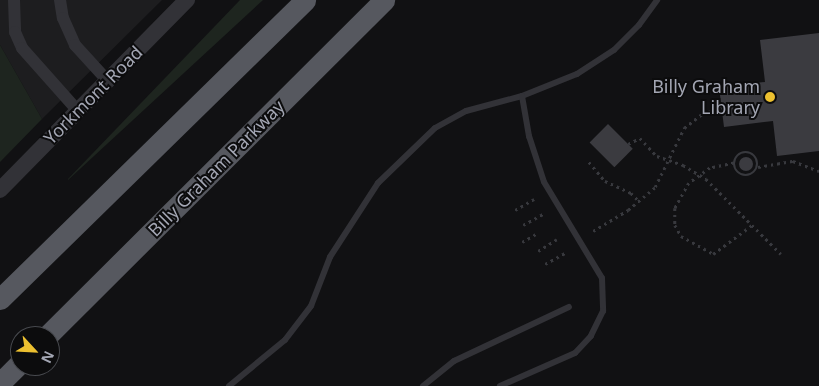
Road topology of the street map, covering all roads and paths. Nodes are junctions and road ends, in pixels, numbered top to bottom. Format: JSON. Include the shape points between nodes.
{"nodes":[{"id":1,"x":14,"y":0,"type":"edge"},
{"id":2,"x":60,"y":0,"type":"edge"},
{"id":3,"x":187,"y":0,"type":"edge"},
{"id":4,"x":305,"y":0,"type":"edge"},
{"id":5,"x":384,"y":0,"type":"edge"},
{"id":6,"x":657,"y":0,"type":"edge"},
{"id":7,"x":107,"y":80,"type":"junction"},
{"id":8,"x":522,"y":96,"type":"junction"},
{"id":9,"x":722,"y":107,"type":"dead end"},
{"id":10,"x":77,"y":110,"type":"junction"},
{"id":11,"x":628,"y":144,"type":"dead end"},
{"id":12,"x":668,"y":160,"type":"junction"},
{"id":13,"x":589,"y":162,"type":"dead end"},
{"id":14,"x":734,"y":162,"type":"junction"},
{"id":15,"x":758,"y":167,"type":"junction"},
{"id":16,"x":819,"y":171,"type":"edge"},
{"id":17,"x":700,"y":174,"type":"junction"},
{"id":18,"x":0,"y":190,"type":"edge"},
{"id":19,"x":534,"y":199,"type":"dead end"},
{"id":20,"x":639,"y":201,"type":"junction"},
{"id":21,"x":515,"y":210,"type":"dead end"},
{"id":22,"x":542,"y":214,"type":"dead end"},
{"id":23,"x":752,"y":224,"type":"junction"},
{"id":24,"x":523,"y":225,"type":"dead end"},
{"id":25,"x":592,"y":231,"type":"dead end"},
{"id":26,"x":536,"y":234,"type":"dead end"},
{"id":27,"x":557,"y":240,"type":"dead end"},
{"id":28,"x":522,"y":242,"type":"dead end"},
{"id":29,"x":538,"y":252,"type":"dead end"},
{"id":30,"x":564,"y":252,"type":"dead end"},
{"id":31,"x":782,"y":254,"type":"dead end"},
{"id":32,"x":545,"y":264,"type":"dead end"},
{"id":33,"x":0,"y":299,"type":"edge"},
{"id":34,"x":569,"y":307,"type":"dead end"},
{"id":35,"x":57,"y":326,"type":"edge"},
{"id":36,"x":10,"y":373,"type":"edge"},
{"id":37,"x":0,"y":383,"type":"edge"},
{"id":38,"x":229,"y":386,"type":"edge"},
{"id":39,"x":423,"y":386,"type":"edge"},
{"id":40,"x":500,"y":386,"type":"edge"}],
"edges":[{"from":1,"to":10,"type":"street","via":[[15,32],[22,48]]},
{"from":2,"to":7,"type":"street","via":[[63,18],[75,45]]},
{"from":3,"to":7,"type":"street","name":"Yorkmont Road"},
{"from":4,"to":33,"type":"highway"},
{"from":5,"to":35,"type":"highway","name":"Billy Graham Parkway"},
{"from":6,"to":8,"type":"lane","via":[[639,26],[614,50],[577,74]]},
{"from":7,"to":10,"type":"street","name":"Yorkmont Road"},
{"from":8,"to":38,"type":"lane","via":[[466,111],[435,128],[378,183],[330,258],[311,306],[285,340]]},
{"from":8,"to":40,"type":"lane","via":[[529,136],[544,182],[602,278],[603,311],[591,336],[575,353]]},
{"from":9,"to":12,"type":"path","via":[[702,114],[684,128]]},
{"from":10,"to":18,"type":"street","name":"Yorkmont Road"},
{"from":11,"to":12,"type":"path","via":[[640,138],[652,153]]},
{"from":12,"to":17,"type":"path"},
{"from":12,"to":20,"type":"path","via":[[661,178]]},
{"from":13,"to":20,"type":"path","via":[[605,181],[631,193]]},
{"from":14,"to":15,"type":"path","via":[[738,174],[746,177],[754,174]]},
{"from":14,"to":15,"type":"path","via":[[738,156],[749,152],[756,156]]},
{"from":14,"to":17,"type":"path","via":[[717,165]]},
{"from":15,"to":16,"type":"path","via":[[793,161]]},
{"from":17,"to":23,"type":"path"},
{"from":17,"to":23,"type":"path","via":[[683,190],[675,208],[675,225],[682,236],[713,254]]},
{"from":19,"to":21,"type":"path"},
{"from":20,"to":25,"type":"path"},
{"from":22,"to":24,"type":"path"},
{"from":23,"to":31,"type":"path"},
{"from":26,"to":28,"type":"path"},
{"from":27,"to":29,"type":"path"},
{"from":30,"to":32,"type":"path"},
{"from":34,"to":39,"type":"lane","via":[[454,361]]},
{"from":36,"to":37,"type":"highway"}]}
